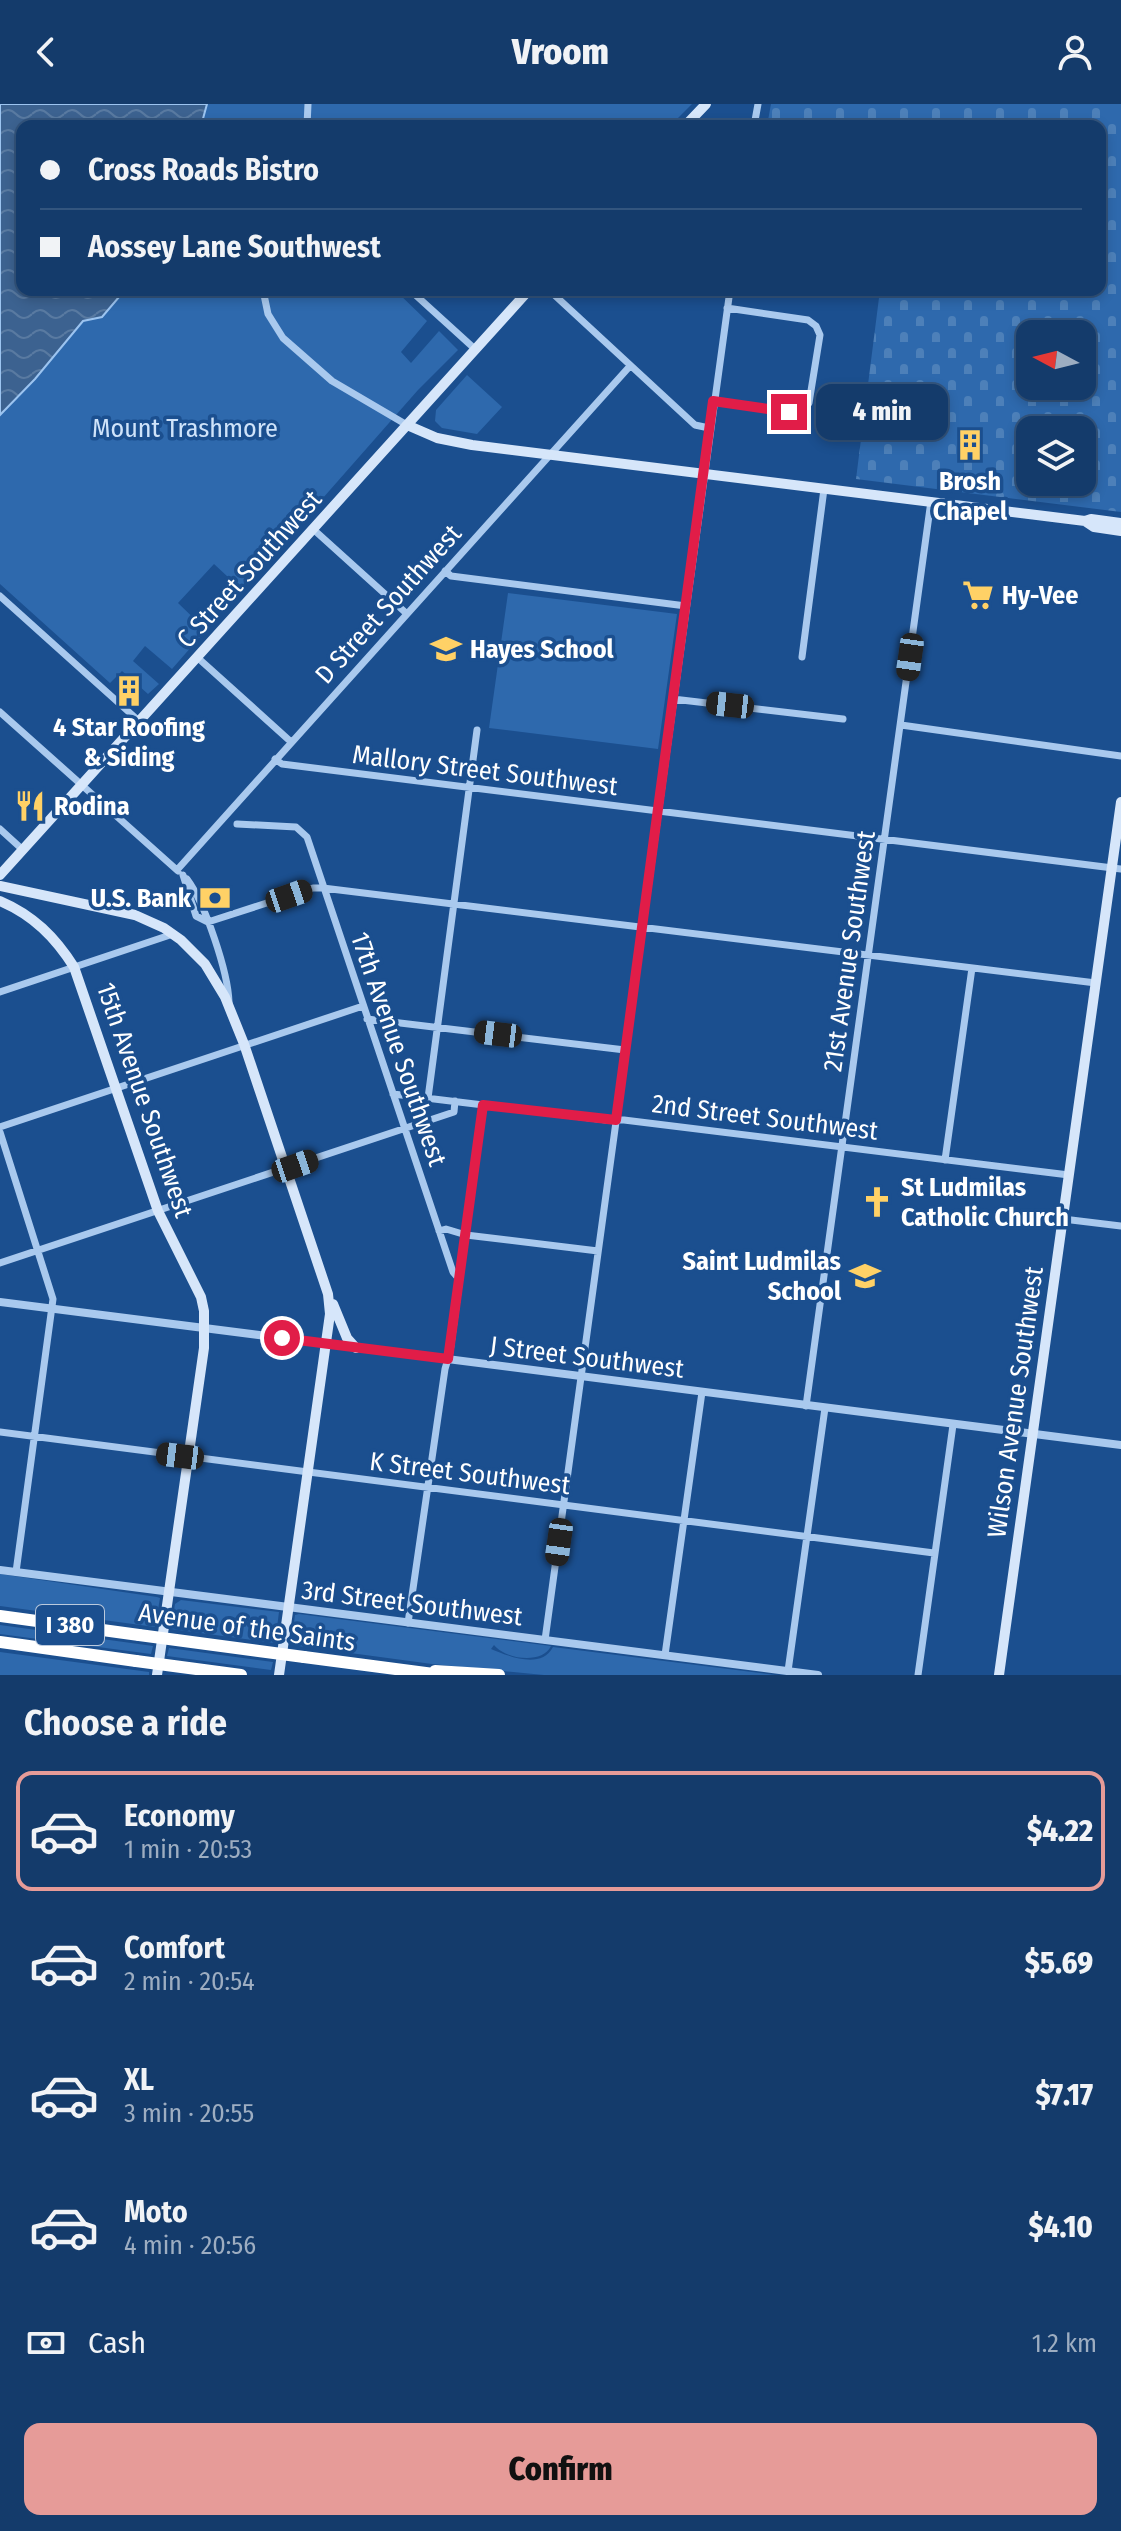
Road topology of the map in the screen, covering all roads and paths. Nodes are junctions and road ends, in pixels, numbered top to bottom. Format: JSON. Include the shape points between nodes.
{"nodes":[{"id":1,"x":706,"y":104,"type":"edge"},
{"id":2,"x":691,"y":120,"type":"edge"},
{"id":3,"x":264,"y":296,"type":"edge"},
{"id":4,"x":417,"y":296,"type":"edge"},
{"id":5,"x":524,"y":296,"type":"edge"},
{"id":6,"x":555,"y":296,"type":"edge"},
{"id":7,"x":729,"y":296,"type":"edge"},
{"id":8,"x":727,"y":308,"type":"junction"},
{"id":9,"x":476,"y":350,"type":"junction"},
{"id":10,"x":630,"y":366,"type":"junction"},
{"id":11,"x":713,"y":401,"type":"junction"},
{"id":12,"x":407,"y":425,"type":"junction"},
{"id":13,"x":709,"y":428,"type":"junction"},
{"id":14,"x":549,"y":454,"type":"junction"},
{"id":15,"x":704,"y":474,"type":"junction"},
{"id":16,"x":824,"y":489,"type":"junction"},
{"id":17,"x":931,"y":501,"type":"junction"},
{"id":18,"x":1085,"y":521,"type":"junction"},
{"id":19,"x":1121,"y":523,"type":"edge"},
{"id":20,"x":313,"y":529,"type":"junction"},
{"id":21,"x":1121,"y":531,"type":"edge"},
{"id":22,"x":445,"y":571,"type":"junction"},
{"id":23,"x":0,"y":596,"type":"edge"},
{"id":24,"x":686,"y":606,"type":"junction"},
{"id":25,"x":406,"y":613,"type":"junction"},
{"id":26,"x":802,"y":657,"type":"dead end"},
{"id":27,"x":198,"y":658,"type":"junction"},
{"id":28,"x":673,"y":699,"type":"junction"},
{"id":29,"x":0,"y":712,"type":"edge"},
{"id":30,"x":843,"y":719,"type":"dead end"},
{"id":31,"x":140,"y":722,"type":"junction"},
{"id":32,"x":901,"y":725,"type":"junction"},
{"id":33,"x":477,"y":730,"type":"dead end"},
{"id":34,"x":290,"y":741,"type":"junction"},
{"id":35,"x":1121,"y":756,"type":"edge"},
{"id":36,"x":275,"y":759,"type":"junction"},
{"id":37,"x":83,"y":786,"type":"junction"},
{"id":38,"x":469,"y":787,"type":"junction"},
{"id":39,"x":1121,"y":802,"type":"edge"},
{"id":40,"x":658,"y":812,"type":"junction"},
{"id":41,"x":237,"y":824,"type":"dead end"},
{"id":42,"x":0,"y":829,"type":"edge"},
{"id":43,"x":885,"y":841,"type":"junction"},
{"id":44,"x":23,"y":850,"type":"junction"},
{"id":45,"x":1116,"y":869,"type":"edge"},
{"id":46,"x":180,"y":872,"type":"junction"},
{"id":47,"x":0,"y":875,"type":"edge"},
{"id":48,"x":0,"y":886,"type":"edge"},
{"id":49,"x":323,"y":888,"type":"junction"},
{"id":50,"x":0,"y":901,"type":"edge"},
{"id":51,"x":454,"y":906,"type":"junction"},
{"id":52,"x":208,"y":922,"type":"junction"},
{"id":53,"x":642,"y":928,"type":"junction"},
{"id":54,"x":173,"y":934,"type":"junction"},
{"id":55,"x":869,"y":956,"type":"junction"},
{"id":56,"x":74,"y":967,"type":"junction"},
{"id":57,"x":972,"y":968,"type":"junction"},
{"id":58,"x":1096,"y":983,"type":"junction"},
{"id":59,"x":0,"y":992,"type":"edge"},
{"id":60,"x":363,"y":1006,"type":"junction"},
{"id":61,"x":229,"y":1008,"type":"junction"},
{"id":62,"x":367,"y":1019,"type":"junction"},
{"id":63,"x":439,"y":1026,"type":"junction"},
{"id":64,"x":244,"y":1044,"type":"junction"},
{"id":65,"x":625,"y":1050,"type":"junction"},
{"id":66,"x":116,"y":1087,"type":"junction"},
{"id":67,"x":393,"y":1094,"type":"junction"},
{"id":68,"x":428,"y":1098,"type":"junction"},
{"id":69,"x":455,"y":1101,"type":"junction"},
{"id":70,"x":483,"y":1105,"type":"junction"},
{"id":71,"x":616,"y":1120,"type":"junction"},
{"id":72,"x":404,"y":1128,"type":"junction"},
{"id":73,"x":0,"y":1129,"type":"edge"},
{"id":74,"x":842,"y":1147,"type":"junction"},
{"id":75,"x":945,"y":1160,"type":"junction"},
{"id":76,"x":285,"y":1169,"type":"junction"},
{"id":77,"x":1069,"y":1175,"type":"junction"},
{"id":78,"x":158,"y":1211,"type":"junction"},
{"id":79,"x":1063,"y":1219,"type":"junction"},
{"id":80,"x":1121,"y":1226,"type":"edge"},
{"id":81,"x":439,"y":1231,"type":"junction"},
{"id":82,"x":466,"y":1235,"type":"junction"},
{"id":83,"x":39,"y":1251,"type":"junction"},
{"id":84,"x":598,"y":1251,"type":"junction"},
{"id":85,"x":0,"y":1263,"type":"edge"},
{"id":86,"x":459,"y":1279,"type":"junction"},
{"id":87,"x":328,"y":1294,"type":"junction"},
{"id":88,"x":0,"y":1302,"type":"edge"},
{"id":89,"x":53,"y":1308,"type":"junction"},
{"id":90,"x":205,"y":1328,"type":"junction"},
{"id":91,"x":326,"y":1344,"type":"junction"},
{"id":92,"x":356,"y":1348,"type":"junction"},
{"id":93,"x":448,"y":1359,"type":"junction"},
{"id":94,"x":581,"y":1376,"type":"junction"},
{"id":95,"x":702,"y":1392,"type":"junction"},
{"id":96,"x":806,"y":1406,"type":"junction"},
{"id":97,"x":825,"y":1408,"type":"junction"},
{"id":98,"x":953,"y":1425,"type":"junction"},
{"id":99,"x":0,"y":1432,"type":"edge"},
{"id":100,"x":1033,"y":1435,"type":"junction"},
{"id":101,"x":36,"y":1437,"type":"junction"},
{"id":102,"x":1121,"y":1445,"type":"edge"},
{"id":103,"x":188,"y":1457,"type":"junction"},
{"id":104,"x":308,"y":1473,"type":"junction"},
{"id":105,"x":428,"y":1488,"type":"junction"},
{"id":106,"x":564,"y":1505,"type":"junction"},
{"id":107,"x":684,"y":1521,"type":"junction"},
{"id":108,"x":807,"y":1537,"type":"junction"},
{"id":109,"x":934,"y":1553,"type":"junction"},
{"id":110,"x":0,"y":1570,"type":"edge"},
{"id":111,"x":16,"y":1572,"type":"junction"},
{"id":112,"x":168,"y":1592,"type":"junction"},
{"id":113,"x":288,"y":1607,"type":"junction"},
{"id":114,"x":0,"y":1616,"type":"edge"},
{"id":115,"x":408,"y":1623,"type":"junction"},
{"id":116,"x":545,"y":1640,"type":"junction"},
{"id":117,"x":0,"y":1642,"type":"edge"},
{"id":118,"x":665,"y":1655,"type":"junction"},
{"id":119,"x":397,"y":1669,"type":"junction"},
{"id":120,"x":788,"y":1671,"type":"junction"},
{"id":121,"x":157,"y":1675,"type":"edge"},
{"id":122,"x":241,"y":1675,"type":"edge"},
{"id":123,"x":279,"y":1675,"type":"edge"},
{"id":124,"x":441,"y":1675,"type":"edge"},
{"id":125,"x":499,"y":1675,"type":"edge"},
{"id":126,"x":818,"y":1675,"type":"edge"},
{"id":127,"x":918,"y":1675,"type":"edge"},
{"id":128,"x":999,"y":1675,"type":"edge"}],
"edges":[{"from":1,"to":2,"type":"main road"},
{"from":3,"to":12,"type":"street","via":[[283,338],[332,381]]},
{"from":4,"to":9,"type":"street"},
{"from":5,"to":9,"type":"main road","name":"C Street Southwest"},
{"from":6,"to":10,"type":"street"},
{"from":7,"to":8,"type":"street"},
{"from":8,"to":11,"type":"street"},
{"from":8,"to":11,"type":"street","via":[[808,320],[820,335],[804,409],[784,412]]},
{"from":9,"to":12,"type":"main road","name":"C Street Southwest"},
{"from":10,"to":13,"type":"street","via":[[695,425]]},
{"from":10,"to":14,"type":"street","name":"D Street Southwest"},
{"from":11,"to":13,"type":"street"},
{"from":12,"to":14,"type":"main road","via":[[449,441]]},
{"from":12,"to":20,"type":"main road","name":"C Street Southwest"},
{"from":13,"to":15,"type":"street"},
{"from":14,"to":15,"type":"main road"},
{"from":14,"to":22,"type":"street","name":"D Street Southwest"},
{"from":15,"to":16,"type":"main road"},
{"from":15,"to":24,"type":"street"},
{"from":16,"to":17,"type":"main road"},
{"from":16,"to":26,"type":"street"},
{"from":17,"to":18,"type":"main road"},
{"from":17,"to":32,"type":"street","name":"21st Avenue Southwest"},
{"from":18,"to":19,"type":"main road"},
{"from":18,"to":21,"type":"main road"},
{"from":20,"to":25,"type":"street"},
{"from":20,"to":27,"type":"main road","name":"C Street Southwest"},
{"from":22,"to":24,"type":"street","via":[[451,576]]},
{"from":22,"to":25,"type":"street","name":"D Street Southwest"},
{"from":23,"to":31,"type":"street"},
{"from":24,"to":28,"type":"street"},
{"from":25,"to":34,"type":"street","name":"D Street Southwest"},
{"from":27,"to":31,"type":"main road","name":"C Street Southwest"},
{"from":27,"to":34,"type":"street"},
{"from":28,"to":30,"type":"street"},
{"from":28,"to":40,"type":"street"},
{"from":29,"to":37,"type":"street"},
{"from":31,"to":37,"type":"main road","name":"C Street Southwest"},
{"from":32,"to":35,"type":"street"},
{"from":32,"to":43,"type":"street","name":"21st Avenue Southwest"},
{"from":33,"to":38,"type":"street"},
{"from":34,"to":36,"type":"street","name":"D Street Southwest"},
{"from":36,"to":38,"type":"street","name":"Mallory Street Southwest"},
{"from":36,"to":46,"type":"street","name":"D Street Southwest"},
{"from":37,"to":44,"type":"main road","name":"C Street Southwest"},
{"from":37,"to":46,"type":"street"},
{"from":38,"to":40,"type":"street","name":"Mallory Street Southwest"},
{"from":38,"to":51,"type":"street"},
{"from":39,"to":45,"type":"main road","name":"Wilson Avenue Southwest"},
{"from":40,"to":43,"type":"street","name":"Mallory Street Southwest"},
{"from":40,"to":53,"type":"street"},
{"from":41,"to":49,"type":"street","name":"17th Avenue Southwest","via":[[303,831]]},
{"from":42,"to":44,"type":"street"},
{"from":43,"to":45,"type":"street","name":"Mallory Street Southwest"},
{"from":43,"to":55,"type":"street","name":"21st Avenue Southwest"},
{"from":44,"to":47,"type":"main road","name":"C Street Southwest"},
{"from":45,"to":58,"type":"main road","name":"Wilson Avenue Southwest"},
{"from":46,"to":52,"type":"street","via":[[195,889]]},
{"from":48,"to":54,"type":"main road","via":[[121,911]]},
{"from":49,"to":51,"type":"street"},
{"from":49,"to":52,"type":"street"},
{"from":49,"to":60,"type":"street","name":"17th Avenue Southwest"},
{"from":50,"to":56,"type":"main road","name":"15th Avenue Southwest","via":[[44,928]]},
{"from":51,"to":53,"type":"street"},
{"from":51,"to":63,"type":"street"},
{"from":52,"to":61,"type":"street","via":[[229,985]]},
{"from":53,"to":55,"type":"street"},
{"from":53,"to":65,"type":"street"},
{"from":54,"to":56,"type":"street"},
{"from":54,"to":61,"type":"main road","via":[[205,964]]},
{"from":55,"to":57,"type":"street"},
{"from":55,"to":74,"type":"street","name":"21st Avenue Southwest"},
{"from":56,"to":59,"type":"street"},
{"from":56,"to":66,"type":"main road","name":"15th Avenue Southwest"},
{"from":57,"to":58,"type":"street"},
{"from":57,"to":75,"type":"street"},
{"from":58,"to":77,"type":"main road","name":"Wilson Avenue Southwest"},
{"from":60,"to":62,"type":"street","name":"17th Avenue Southwest"},
{"from":60,"to":64,"type":"street"},
{"from":61,"to":64,"type":"main road"},
{"from":62,"to":63,"type":"street"},
{"from":62,"to":67,"type":"street","name":"17th Avenue Southwest"},
{"from":63,"to":65,"type":"street"},
{"from":63,"to":68,"type":"street"},
{"from":64,"to":66,"type":"street"},
{"from":64,"to":76,"type":"main road"},
{"from":65,"to":71,"type":"street"},
{"from":66,"to":73,"type":"street"},
{"from":66,"to":78,"type":"main road","name":"15th Avenue Southwest"},
{"from":67,"to":68,"type":"street","name":"2nd Street Southwest"},
{"from":67,"to":72,"type":"street","name":"17th Avenue Southwest"},
{"from":68,"to":69,"type":"street","name":"2nd Street Southwest"},
{"from":69,"to":70,"type":"street","name":"2nd Street Southwest"},
{"from":69,"to":72,"type":"street","via":[[454,1112]]},
{"from":70,"to":71,"type":"street","name":"2nd Street Southwest"},
{"from":70,"to":82,"type":"street"},
{"from":71,"to":74,"type":"street","name":"2nd Street Southwest"},
{"from":71,"to":84,"type":"street"},
{"from":72,"to":76,"type":"street"},
{"from":72,"to":81,"type":"street","name":"17th Avenue Southwest"},
{"from":73,"to":83,"type":"street"},
{"from":74,"to":75,"type":"street","name":"2nd Street Southwest"},
{"from":74,"to":96,"type":"street","name":"21st Avenue Southwest"},
{"from":75,"to":77,"type":"street","name":"2nd Street Southwest"},
{"from":76,"to":78,"type":"street"},
{"from":76,"to":87,"type":"main road"},
{"from":77,"to":79,"type":"main road","name":"Wilson Avenue Southwest"},
{"from":78,"to":83,"type":"street"},
{"from":78,"to":90,"type":"main road","name":"15th Avenue Southwest","via":[[201,1297]]},
{"from":79,"to":80,"type":"street"},
{"from":79,"to":100,"type":"main road","name":"Wilson Avenue Southwest"},
{"from":81,"to":82,"type":"street"},
{"from":81,"to":86,"type":"street","name":"17th Avenue Southwest"},
{"from":82,"to":84,"type":"street"},
{"from":82,"to":86,"type":"street"},
{"from":83,"to":85,"type":"street"},
{"from":83,"to":89,"type":"street"},
{"from":84,"to":94,"type":"street"},
{"from":86,"to":93,"type":"street"},
{"from":87,"to":91,"type":"main road"},
{"from":87,"to":92,"type":"main road"},
{"from":88,"to":89,"type":"street","name":"J Street Southwest"},
{"from":89,"to":90,"type":"street","name":"J Street Southwest"},
{"from":89,"to":101,"type":"street"},
{"from":90,"to":91,"type":"street","name":"J Street Southwest"},
{"from":90,"to":103,"type":"main road","name":"15th Avenue Southwest"},
{"from":91,"to":92,"type":"street","name":"J Street Southwest"},
{"from":91,"to":104,"type":"main road"},
{"from":92,"to":93,"type":"street","name":"J Street Southwest"},
{"from":93,"to":94,"type":"street","name":"J Street Southwest"},
{"from":93,"to":105,"type":"street"},
{"from":94,"to":95,"type":"street","name":"J Street Southwest"},
{"from":94,"to":106,"type":"street"},
{"from":95,"to":96,"type":"street","name":"J Street Southwest"},
{"from":95,"to":107,"type":"street"},
{"from":96,"to":97,"type":"street","name":"J Street Southwest"},
{"from":97,"to":98,"type":"street","name":"J Street Southwest"},
{"from":97,"to":108,"type":"street"},
{"from":98,"to":100,"type":"street","name":"J Street Southwest"},
{"from":98,"to":109,"type":"street"},
{"from":99,"to":101,"type":"street","name":"K Street Southwest"},
{"from":100,"to":102,"type":"street","name":"J Street Southwest"},
{"from":100,"to":128,"type":"main road","name":"Wilson Avenue Southwest"},
{"from":101,"to":103,"type":"street","name":"K Street Southwest"},
{"from":101,"to":111,"type":"street"},
{"from":103,"to":104,"type":"street","name":"K Street Southwest"},
{"from":103,"to":112,"type":"main road","name":"15th Avenue Southwest"},
{"from":104,"to":105,"type":"street","name":"K Street Southwest"},
{"from":104,"to":113,"type":"main road"},
{"from":105,"to":106,"type":"street","name":"K Street Southwest"},
{"from":105,"to":115,"type":"street"},
{"from":106,"to":107,"type":"street","name":"K Street Southwest"},
{"from":106,"to":116,"type":"street"},
{"from":107,"to":108,"type":"street","name":"K Street Southwest"},
{"from":107,"to":118,"type":"street"},
{"from":108,"to":109,"type":"street","name":"K Street Southwest"},
{"from":108,"to":120,"type":"street"},
{"from":109,"to":127,"type":"street"},
{"from":110,"to":111,"type":"street","name":"3rd Street Southwest"},
{"from":111,"to":112,"type":"street","name":"3rd Street Southwest"},
{"from":112,"to":113,"type":"street","name":"3rd Street Southwest"},
{"from":112,"to":121,"type":"main road","name":"15th Avenue Southwest"},
{"from":113,"to":115,"type":"street","name":"3rd Street Southwest"},
{"from":113,"to":123,"type":"main road"},
{"from":114,"to":119,"type":"highway","name":"Avenue of the Saints","number":"I 380","bridge":true},
{"from":115,"to":116,"type":"street","name":"3rd Street Southwest"},
{"from":116,"to":118,"type":"street","name":"3rd Street Southwest"},
{"from":117,"to":122,"type":"highway","name":"Avenue of the Saints","number":"I 380","bridge":true},
{"from":118,"to":120,"type":"street","name":"3rd Street Southwest"},
{"from":119,"to":124,"type":"highway","name":"Avenue of the Saints","number":"I 380"},
{"from":119,"to":125,"type":"highway"},
{"from":120,"to":126,"type":"street","name":"3rd Street Southwest"}]}
